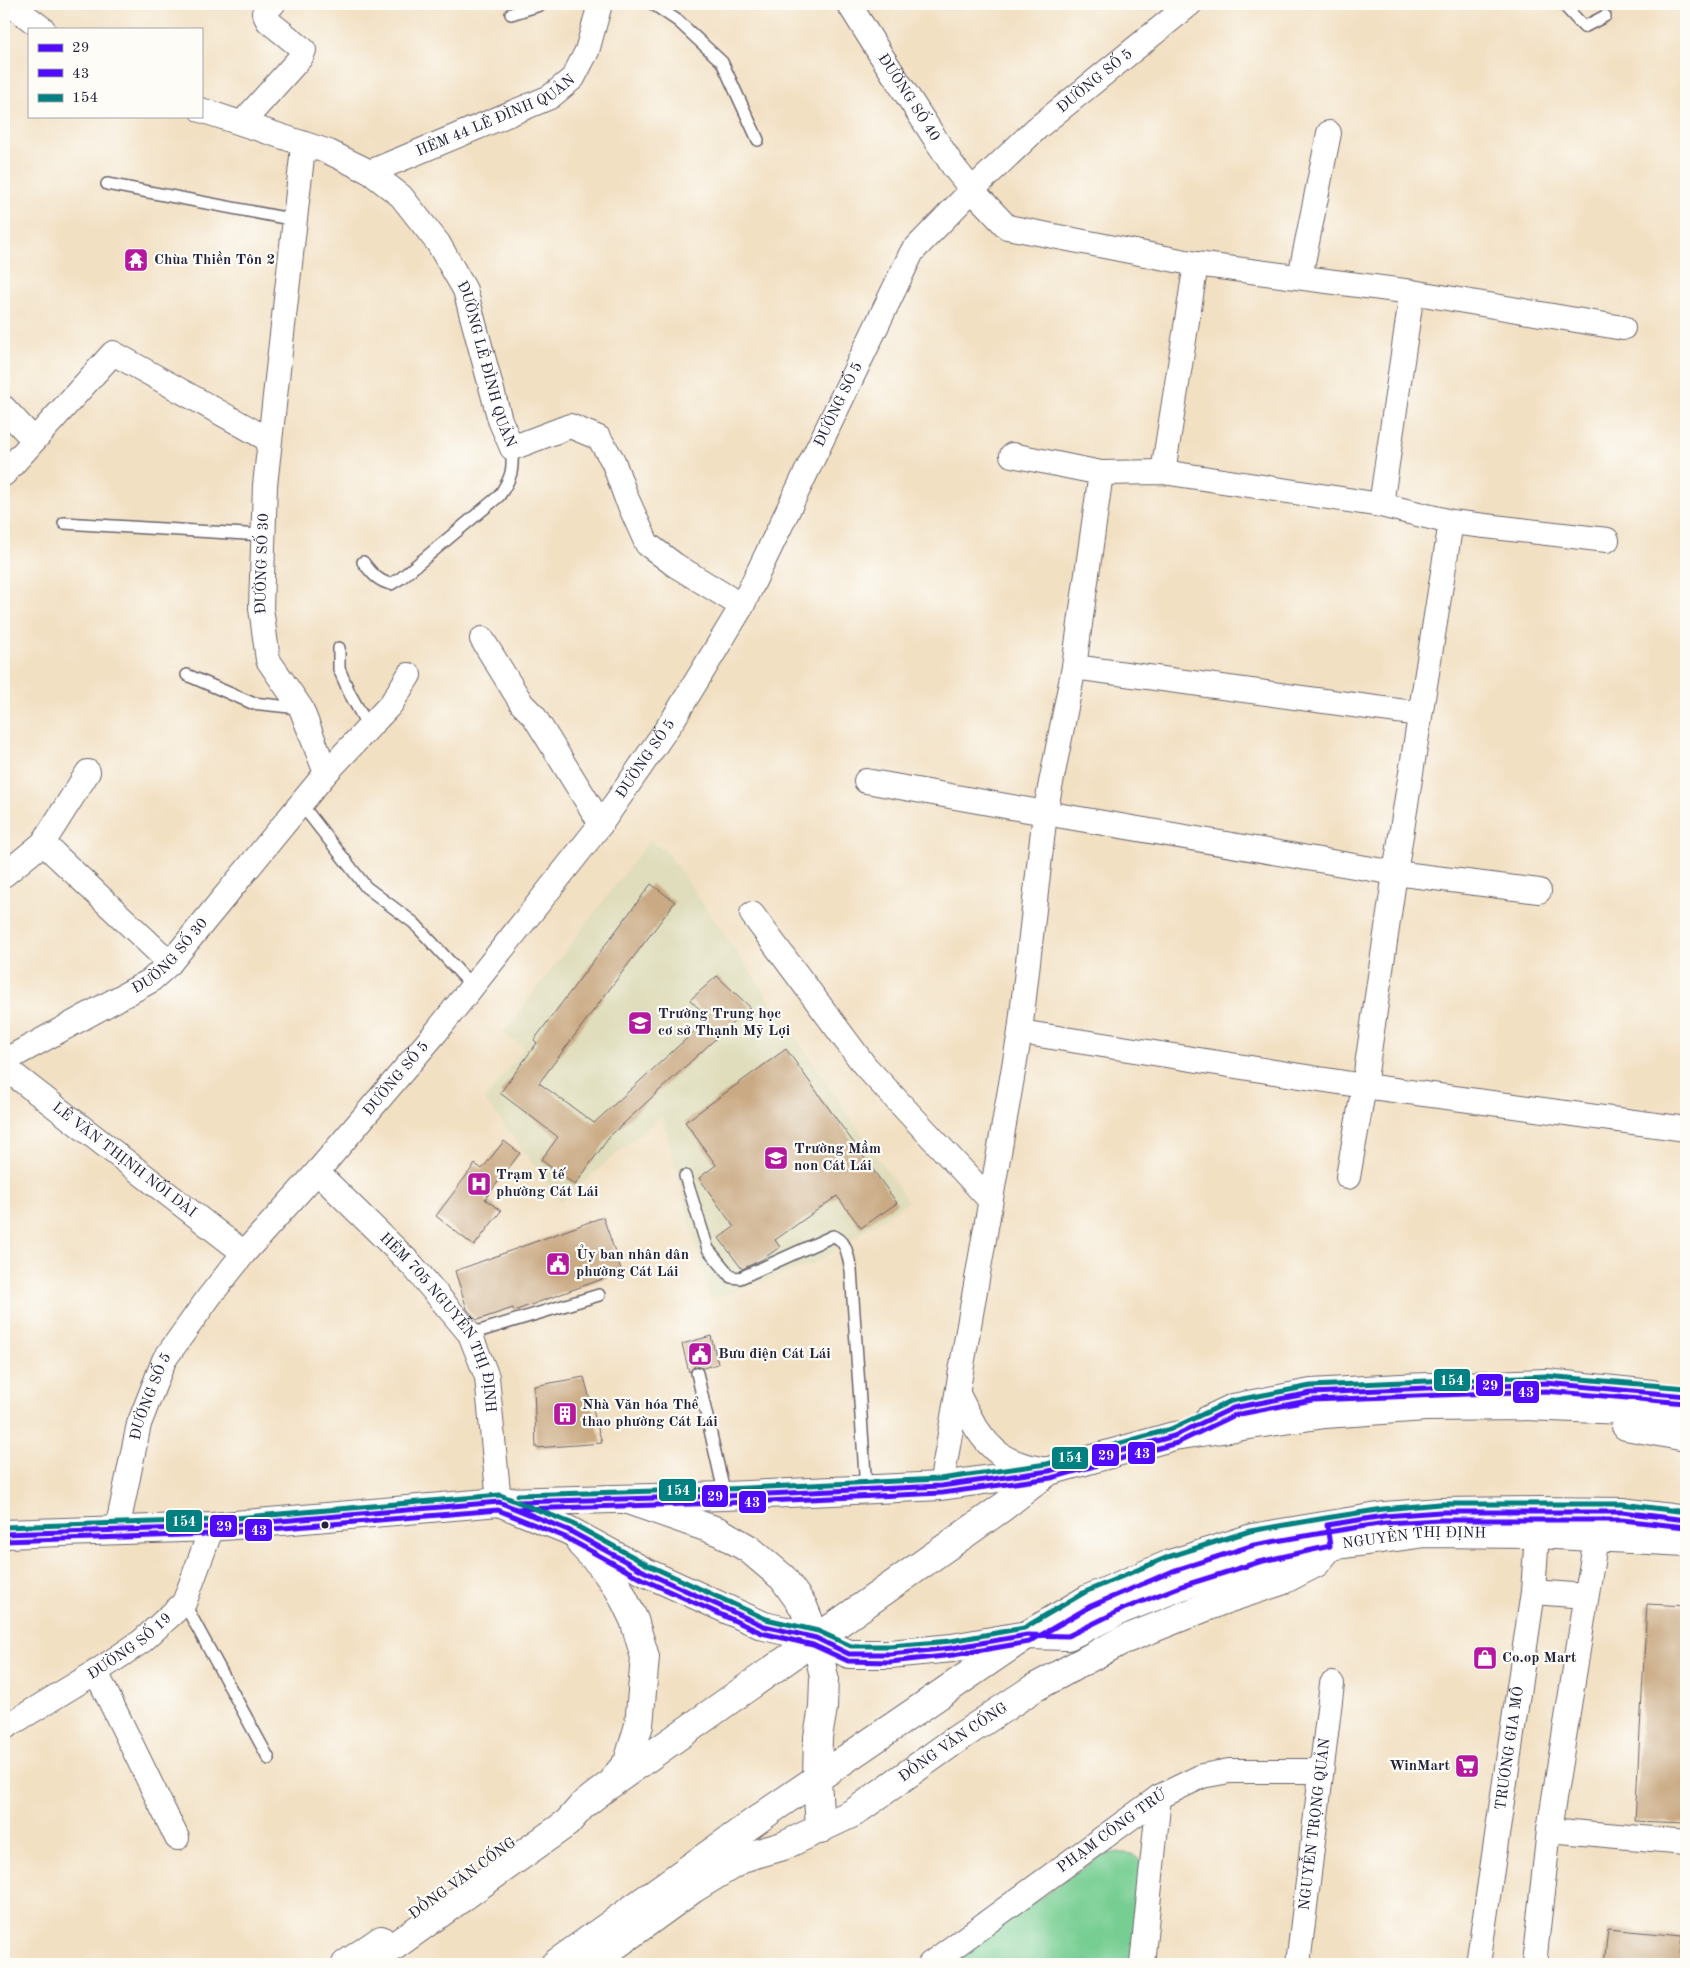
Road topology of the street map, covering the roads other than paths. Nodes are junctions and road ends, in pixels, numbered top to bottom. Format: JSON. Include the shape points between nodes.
{"nodes":[{"id":1,"x":273,"y":4,"type":"edge"},
{"id":2,"x":543,"y":4,"type":"edge"},
{"id":3,"x":600,"y":4,"type":"edge"},
{"id":4,"x":653,"y":4,"type":"edge"},
{"id":5,"x":849,"y":4,"type":"edge"},
{"id":6,"x":1190,"y":4,"type":"edge"},
{"id":7,"x":1563,"y":4,"type":"edge"},
{"id":8,"x":511,"y":14,"type":"dead end"},
{"id":9,"x":1605,"y":16,"type":"dead end"},
{"id":10,"x":202,"y":110,"type":"edge"},
{"id":11,"x":242,"y":123,"type":"junction"},
{"id":12,"x":1329,"y":133,"type":"dead end"},
{"id":13,"x":758,"y":140,"type":"dead end"},
{"id":14,"x":302,"y":143,"type":"junction"},
{"id":15,"x":370,"y":172,"type":"junction"},
{"id":16,"x":107,"y":184,"type":"dead end"},
{"id":17,"x":972,"y":190,"type":"junction"},
{"id":18,"x":295,"y":220,"type":"junction"},
{"id":19,"x":1196,"y":264,"type":"junction"},
{"id":20,"x":1300,"y":277,"type":"junction"},
{"id":21,"x":1412,"y":292,"type":"junction"},
{"id":22,"x":1623,"y":328,"type":"dead end"},
{"id":23,"x":4,"y":408,"type":"edge"},
{"id":24,"x":34,"y":440,"type":"junction"},
{"id":25,"x":269,"y":440,"type":"junction"},
{"id":26,"x":512,"y":448,"type":"junction"},
{"id":27,"x":1012,"y":455,"type":"dead end"},
{"id":28,"x":1163,"y":472,"type":"junction"},
{"id":29,"x":1101,"y":473,"type":"junction"},
{"id":30,"x":4,"y":474,"type":"edge"},
{"id":31,"x":1381,"y":505,"type":"junction"},
{"id":32,"x":1451,"y":522,"type":"junction"},
{"id":33,"x":64,"y":523,"type":"dead end"},
{"id":34,"x":263,"y":535,"type":"junction"},
{"id":35,"x":1607,"y":540,"type":"dead end"},
{"id":36,"x":362,"y":562,"type":"dead end"},
{"id":37,"x":742,"y":606,"type":"junction"},
{"id":38,"x":482,"y":639,"type":"dead end"},
{"id":39,"x":339,"y":648,"type":"dead end"},
{"id":40,"x":1074,"y":667,"type":"junction"},
{"id":41,"x":409,"y":675,"type":"dead end"},
{"id":42,"x":186,"y":676,"type":"dead end"},
{"id":43,"x":301,"y":708,"type":"junction"},
{"id":44,"x":1420,"y":714,"type":"junction"},
{"id":45,"x":369,"y":728,"type":"junction"},
{"id":46,"x":88,"y":772,"type":"dead end"},
{"id":47,"x":326,"y":772,"type":"junction"},
{"id":48,"x":866,"y":780,"type":"dead end"},
{"id":49,"x":301,"y":804,"type":"junction"},
{"id":50,"x":1045,"y":813,"type":"junction"},
{"id":51,"x":601,"y":824,"type":"junction"},
{"id":52,"x":43,"y":842,"type":"junction"},
{"id":53,"x":1395,"y":873,"type":"junction"},
{"id":54,"x":4,"y":875,"type":"edge"},
{"id":55,"x":1539,"y":891,"type":"dead end"},
{"id":56,"x":752,"y":914,"type":"dead end"},
{"id":57,"x":170,"y":963,"type":"junction"},
{"id":58,"x":472,"y":986,"type":"junction"},
{"id":59,"x":1020,"y":1032,"type":"junction"},
{"id":60,"x":4,"y":1061,"type":"edge"},
{"id":61,"x":4,"y":1067,"type":"edge"},
{"id":62,"x":1364,"y":1086,"type":"junction"},
{"id":63,"x":1686,"y":1129,"type":"edge"},
{"id":64,"x":316,"y":1172,"type":"junction"},
{"id":65,"x":686,"y":1176,"type":"dead end"},
{"id":66,"x":1348,"y":1177,"type":"dead end"},
{"id":67,"x":990,"y":1200,"type":"junction"},
{"id":68,"x":244,"y":1253,"type":"junction"},
{"id":69,"x":599,"y":1294,"type":"dead end"},
{"id":70,"x":470,"y":1334,"type":"junction"},
{"id":71,"x":697,"y":1373,"type":"dead end"},
{"id":72,"x":958,"y":1394,"type":"junction"},
{"id":73,"x":1686,"y":1396,"type":"edge"},
{"id":74,"x":1526,"y":1406,"type":"junction"},
{"id":75,"x":1686,"y":1415,"type":"edge"},
{"id":76,"x":1174,"y":1436,"type":"junction"},
{"id":77,"x":1686,"y":1437,"type":"edge"},
{"id":78,"x":1049,"y":1470,"type":"junction"},
{"id":79,"x":941,"y":1486,"type":"junction"},
{"id":80,"x":866,"y":1488,"type":"junction"},
{"id":81,"x":725,"y":1496,"type":"junction"},
{"id":82,"x":628,"y":1500,"type":"junction"},
{"id":83,"x":1686,"y":1501,"type":"edge"},
{"id":84,"x":499,"y":1502,"type":"junction"},
{"id":85,"x":1605,"y":1521,"type":"junction"},
{"id":86,"x":1538,"y":1523,"type":"junction"},
{"id":87,"x":212,"y":1527,"type":"junction"},
{"id":88,"x":117,"y":1530,"type":"junction"},
{"id":89,"x":568,"y":1530,"type":"junction"},
{"id":90,"x":4,"y":1534,"type":"edge"},
{"id":91,"x":1682,"y":1534,"type":"edge"},
{"id":92,"x":1329,"y":1535,"type":"junction"},
{"id":93,"x":1533,"y":1592,"type":"junction"},
{"id":94,"x":1586,"y":1596,"type":"junction"},
{"id":95,"x":184,"y":1604,"type":"junction"},
{"id":96,"x":1027,"y":1635,"type":"junction"},
{"id":97,"x":816,"y":1638,"type":"junction"},
{"id":98,"x":96,"y":1672,"type":"junction"},
{"id":99,"x":1332,"y":1684,"type":"dead end"},
{"id":100,"x":4,"y":1728,"type":"edge"},
{"id":101,"x":818,"y":1737,"type":"junction"},
{"id":102,"x":269,"y":1759,"type":"dead end"},
{"id":103,"x":1321,"y":1771,"type":"junction"},
{"id":104,"x":817,"y":1779,"type":"junction"},
{"id":105,"x":605,"y":1788,"type":"junction"},
{"id":106,"x":1159,"y":1798,"type":"junction"},
{"id":107,"x":583,"y":1805,"type":"junction"},
{"id":108,"x":772,"y":1810,"type":"junction"},
{"id":109,"x":820,"y":1830,"type":"junction"},
{"id":110,"x":1549,"y":1830,"type":"junction"},
{"id":111,"x":177,"y":1838,"type":"dead end"},
{"id":112,"x":1686,"y":1842,"type":"edge"},
{"id":113,"x":745,"y":1857,"type":"junction"},
{"id":114,"x":687,"y":1881,"type":"junction"},
{"id":115,"x":346,"y":1964,"type":"edge"},
{"id":116,"x":369,"y":1964,"type":"edge"},
{"id":117,"x":555,"y":1964,"type":"edge"},
{"id":118,"x":590,"y":1964,"type":"edge"},
{"id":119,"x":930,"y":1964,"type":"edge"},
{"id":120,"x":1142,"y":1964,"type":"edge"},
{"id":121,"x":1298,"y":1964,"type":"edge"},
{"id":122,"x":1478,"y":1964,"type":"edge"},
{"id":123,"x":1534,"y":1964,"type":"edge"}],
"edges":[{"from":1,"to":11,"type":"street","via":[[264,13],[268,21],[304,50]]},
{"from":2,"to":8,"type":"lane"},
{"from":3,"to":15,"type":"street","name":"HẺM 44 LÊ ĐÌNH QUẢN","via":[[587,51],[573,78],[550,97]]},
{"from":4,"to":13,"type":"lane","via":[[678,21],[722,62]]},
{"from":5,"to":17,"type":"street","name":"ĐƯỜNG SỐ 40"},
{"from":6,"to":17,"type":"street","name":"ĐƯỜNG SỐ 5","via":[[1037,128]]},
{"from":7,"to":9,"type":"lane","via":[[1584,27]]},
{"from":10,"to":11,"type":"street","name":"ĐƯỜNG LÊ ĐÌNH QUẢN"},
{"from":11,"to":14,"type":"street","name":"ĐƯỜNG LÊ ĐÌNH QUẢN"},
{"from":12,"to":20,"type":"street"},
{"from":14,"to":15,"type":"street","name":"ĐƯỜNG LÊ ĐÌNH QUẢN","via":[[330,152]]},
{"from":14,"to":18,"type":"street","name":"ĐƯỜNG SỐ 30"},
{"from":15,"to":26,"type":"street","name":"ĐƯỜNG LÊ ĐÌNH QUẢN","via":[[402,196],[438,243],[465,290],[500,420]]},
{"from":16,"to":18,"type":"lane"},
{"from":17,"to":19,"type":"street","name":"ĐƯỜNG SỐ 40","via":[[1007,228]]},
{"from":17,"to":37,"type":"street","name":"ĐƯỜNG SỐ 5","via":[[912,252]]},
{"from":18,"to":25,"type":"street","name":"ĐƯỜNG SỐ 30"},
{"from":19,"to":20,"type":"street","name":"ĐƯỜNG SỐ 40"},
{"from":19,"to":28,"type":"street"},
{"from":20,"to":21,"type":"street","name":"ĐƯỜNG SỐ 40"},
{"from":21,"to":22,"type":"street","name":"ĐƯỜNG SỐ 40"},
{"from":21,"to":31,"type":"street"},
{"from":23,"to":24,"type":"street"},
{"from":24,"to":25,"type":"street","via":[[113,353]]},
{"from":24,"to":30,"type":"street"},
{"from":25,"to":34,"type":"street","name":"ĐƯỜNG SỐ 30"},
{"from":26,"to":36,"type":"lane","via":[[510,479],[499,496],[401,578],[391,584],[382,582]]},
{"from":26,"to":37,"type":"street","name":"ĐƯỜNG LÊ ĐÌNH QUẢN","via":[[570,426],[599,438],[613,461],[647,544]]},
{"from":27,"to":29,"type":"street"},
{"from":28,"to":29,"type":"street"},
{"from":28,"to":31,"type":"street"},
{"from":29,"to":40,"type":"street"},
{"from":31,"to":32,"type":"street"},
{"from":32,"to":35,"type":"street"},
{"from":32,"to":44,"type":"street"},
{"from":33,"to":34,"type":"lane"},
{"from":34,"to":43,"type":"street","name":"ĐƯỜNG SỐ 30","via":[[261,608],[268,660]]},
{"from":37,"to":51,"type":"street","name":"ĐƯỜNG SỐ 5","via":[[674,718]]},
{"from":38,"to":51,"type":"street"},
{"from":39,"to":45,"type":"lane","via":[[339,669]]},
{"from":40,"to":44,"type":"street"},
{"from":40,"to":50,"type":"street"},
{"from":41,"to":45,"type":"street","via":[[391,704]]},
{"from":42,"to":43,"type":"lane","via":[[252,703]]},
{"from":43,"to":47,"type":"street","name":"ĐƯỜNG SỐ 30"},
{"from":44,"to":53,"type":"street"},
{"from":45,"to":47,"type":"street"},
{"from":46,"to":52,"type":"street"},
{"from":47,"to":49,"type":"street","name":"ĐƯỜNG SỐ 30"},
{"from":48,"to":50,"type":"street"},
{"from":49,"to":57,"type":"street","name":"ĐƯỜNG SỐ 30"},
{"from":49,"to":58,"type":"lane","via":[[366,887],[414,923]]},
{"from":50,"to":53,"type":"street"},
{"from":50,"to":59,"type":"street"},
{"from":51,"to":58,"type":"street","name":"ĐƯỜNG SỐ 5"},
{"from":52,"to":54,"type":"street"},
{"from":52,"to":57,"type":"street"},
{"from":53,"to":55,"type":"street"},
{"from":53,"to":62,"type":"street"},
{"from":56,"to":67,"type":"street","via":[[865,1066]]},
{"from":57,"to":60,"type":"street","name":"ĐƯỜNG SỐ 30","via":[[150,981]]},
{"from":58,"to":64,"type":"street","name":"ĐƯỜNG SỐ 5"},
{"from":59,"to":62,"type":"street"},
{"from":59,"to":67,"type":"street"},
{"from":61,"to":68,"type":"street","name":"LÊ VĂN THỊNH NỐI DÀI"},
{"from":62,"to":63,"type":"street"},
{"from":62,"to":66,"type":"street"},
{"from":64,"to":68,"type":"street","name":"ĐƯỜNG SỐ 5"},
{"from":64,"to":70,"type":"street","name":"HẺM 705 NGUYỄN THỊ ĐỊNH","via":[[412,1265]]},
{"from":65,"to":80,"type":"lane","via":[[708,1249],[731,1277],[740,1278],[833,1236],[844,1244],[850,1270]]},
{"from":67,"to":72,"type":"street"},
{"from":68,"to":88,"type":"street","name":"ĐƯỜNG SỐ 5","via":[[164,1360],[139,1424]]},
{"from":69,"to":70,"type":"lane"},
{"from":70,"to":84,"type":"street","name":"HẺM 705 NGUYỄN THỊ ĐỊNH","via":[[487,1377]]},
{"from":71,"to":81,"type":"lane"},
{"from":72,"to":78,"type":"street","via":[[976,1429],[1001,1455],[1020,1464]]},
{"from":72,"to":79,"type":"street"},
{"from":73,"to":76,"type":"main road","via":[[1546,1383],[1311,1393],[1233,1408]]},
{"from":74,"to":75,"type":"main road"},
{"from":74,"to":76,"type":"main road","via":[[1425,1406],[1325,1414]]},
{"from":74,"to":77,"type":"main road"},
{"from":76,"to":78,"type":"main road"},
{"from":78,"to":79,"type":"main road"},
{"from":78,"to":97,"type":"main road","name":"ĐỒNG VĂN CỐNG","via":[[1003,1507]]},
{"from":79,"to":80,"type":"main road"},
{"from":80,"to":81,"type":"main road"},
{"from":81,"to":82,"type":"main road"},
{"from":82,"to":84,"type":"main road"},
{"from":82,"to":97,"type":"main road","via":[[720,1532],[749,1549],[783,1578],[803,1606]]},
{"from":83,"to":85,"type":"main road","name":"NGUYỄN THỊ ĐỊNH"},
{"from":84,"to":87,"type":"main road"},
{"from":84,"to":89,"type":"main road","name":"NGUYỄN THỊ ĐỊNH"},
{"from":85,"to":86,"type":"main road","name":"NGUYỄN THỊ ĐỊNH"},
{"from":85,"to":91,"type":"main road","name":"NGUYỄN THỊ ĐỊNH"},
{"from":85,"to":91,"type":"main road","name":"NGUYỄN THỊ ĐỊNH"},
{"from":85,"to":94,"type":"street"},
{"from":86,"to":92,"type":"main road","name":"NGUYỄN THỊ ĐỊNH","via":[[1414,1514],[1384,1516]]},
{"from":86,"to":93,"type":"street","name":"TRƯƠNG GIA MÔ"},
{"from":87,"to":88,"type":"main road"},
{"from":87,"to":95,"type":"street","name":"ĐƯỜNG SỐ 19"},
{"from":88,"to":90,"type":"main road"},
{"from":89,"to":97,"type":"main road","name":"NGUYỄN THỊ ĐỊNH","via":[[645,1572],[764,1626]]},
{"from":89,"to":105,"type":"main road","via":[[601,1565],[620,1592],[634,1620],[645,1657],[640,1725],[628,1762]]},
{"from":92,"to":96,"type":"main road","name":"NGUYỄN THỊ ĐỊNH","via":[[1259,1562],[1179,1587],[1068,1636]]},
{"from":92,"to":109,"type":"main road","name":"ĐỒNG VĂN CỐNG","via":[[1316,1563],[1281,1582],[1121,1641],[1034,1688],[853,1813]]},
{"from":93,"to":94,"type":"street"},
{"from":93,"to":122,"type":"street","name":"TRƯƠNG GIA MÔ"},
{"from":94,"to":110,"type":"street"},
{"from":95,"to":98,"type":"street","name":"ĐƯỜNG SỐ 19","via":[[142,1641]]},
{"from":95,"to":102,"type":"lane"},
{"from":96,"to":97,"type":"main road","name":"NGUYỄN THỊ ĐỊNH","via":[[952,1648],[890,1654],[850,1654]]},
{"from":96,"to":104,"type":"main road","name":"ĐỒNG VĂN CỐNG"},
{"from":97,"to":101,"type":"main road","via":[[824,1677]]},
{"from":97,"to":105,"type":"main road","name":"ĐỒNG VĂN CỐNG"},
{"from":98,"to":100,"type":"street","name":"ĐƯỜNG SỐ 19"},
{"from":98,"to":111,"type":"street"},
{"from":99,"to":103,"type":"street","name":"NGUYỄN TRỌNG QUẢN"},
{"from":101,"to":104,"type":"main road"},
{"from":101,"to":108,"type":"main road","via":[[796,1777]]},
{"from":103,"to":106,"type":"street","name":"PHẠM CÔNG TRỨ","via":[[1229,1771],[1202,1776]]},
{"from":103,"to":121,"type":"street","name":"NGUYỄN TRỌNG QUẢN"},
{"from":104,"to":108,"type":"main road","name":"ĐỒNG VĂN CỐNG"},
{"from":104,"to":109,"type":"main road"},
{"from":104,"to":113,"type":"main road","via":[[794,1822]]},
{"from":105,"to":107,"type":"main road","name":"ĐỒNG VĂN CỐNG"},
{"from":106,"to":119,"type":"street","name":"PHẠM CÔNG TRỨ"},
{"from":106,"to":120,"type":"street"},
{"from":107,"to":115,"type":"main road","name":"ĐỒNG VĂN CỐNG","via":[[562,1806]]},
{"from":107,"to":116,"type":"main road","name":"ĐỒNG VĂN CỐNG","via":[[567,1823]]},
{"from":108,"to":114,"type":"main road","name":"ĐỒNG VĂN CỐNG"},
{"from":109,"to":113,"type":"main road","name":"ĐỒNG VĂN CỐNG","via":[[783,1846]]},
{"from":110,"to":112,"type":"street"},
{"from":110,"to":123,"type":"street"},
{"from":113,"to":114,"type":"main road","name":"ĐỒNG VĂN CỐNG"},
{"from":114,"to":117,"type":"main road","name":"ĐỒNG VĂN CỐNG"},
{"from":114,"to":118,"type":"main road","name":"ĐỒNG VĂN CỐNG"}]}
